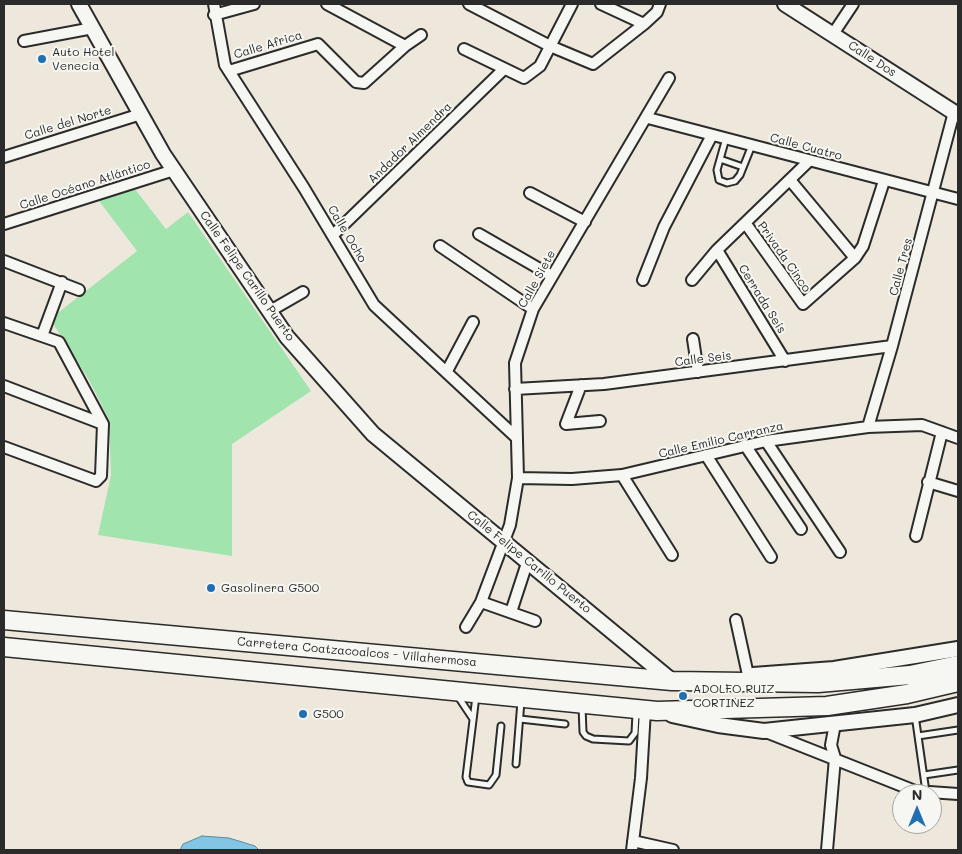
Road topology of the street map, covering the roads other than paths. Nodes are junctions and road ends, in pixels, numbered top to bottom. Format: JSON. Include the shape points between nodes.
{"nodes":[{"id":1,"x":79,"y":4,"type":"edge"},
{"id":2,"x":214,"y":4,"type":"edge"},
{"id":3,"x":254,"y":4,"type":"edge"},
{"id":4,"x":327,"y":4,"type":"edge"},
{"id":5,"x":469,"y":4,"type":"edge"},
{"id":6,"x":572,"y":4,"type":"edge"},
{"id":7,"x":601,"y":4,"type":"edge"},
{"id":8,"x":660,"y":4,"type":"edge"},
{"id":9,"x":785,"y":4,"type":"edge"},
{"id":10,"x":853,"y":4,"type":"edge"},
{"id":11,"x":214,"y":15,"type":"junction"},
{"id":12,"x":644,"y":24,"type":"junction"},
{"id":13,"x":93,"y":28,"type":"junction"},
{"id":14,"x":832,"y":34,"type":"junction"},
{"id":15,"x":422,"y":35,"type":"dead end"},
{"id":16,"x":24,"y":41,"type":"dead end"},
{"id":17,"x":405,"y":46,"type":"junction"},
{"id":18,"x":550,"y":46,"type":"junction"},
{"id":19,"x":464,"y":49,"type":"dead end"},
{"id":20,"x":504,"y":68,"type":"junction"},
{"id":21,"x":228,"y":71,"type":"junction"},
{"id":22,"x":670,"y":78,"type":"dead end"},
{"id":23,"x":956,"y":113,"type":"edge"},
{"id":24,"x":141,"y":114,"type":"junction"},
{"id":25,"x":648,"y":118,"type":"junction"},
{"id":26,"x":712,"y":135,"type":"junction"},
{"id":27,"x":726,"y":138,"type":"junction"},
{"id":28,"x":752,"y":145,"type":"junction"},
{"id":29,"x":4,"y":157,"type":"edge"},
{"id":30,"x":720,"y":159,"type":"junction"},
{"id":31,"x":808,"y":160,"type":"junction"},
{"id":32,"x":743,"y":167,"type":"junction"},
{"id":33,"x":174,"y":170,"type":"junction"},
{"id":34,"x":790,"y":180,"type":"junction"},
{"id":35,"x":884,"y":181,"type":"junction"},
{"id":36,"x":530,"y":193,"type":"dead end"},
{"id":37,"x":934,"y":193,"type":"junction"},
{"id":38,"x":958,"y":199,"type":"edge"},
{"id":39,"x":586,"y":222,"type":"junction"},
{"id":40,"x":4,"y":224,"type":"edge"},
{"id":41,"x":746,"y":224,"type":"junction"},
{"id":42,"x":479,"y":234,"type":"dead end"},
{"id":43,"x":333,"y":235,"type":"junction"},
{"id":44,"x":440,"y":246,"type":"dead end"},
{"id":45,"x":717,"y":250,"type":"junction"},
{"id":46,"x":855,"y":258,"type":"junction"},
{"id":47,"x":4,"y":260,"type":"edge"},
{"id":48,"x":552,"y":276,"type":"junction"},
{"id":49,"x":643,"y":280,"type":"dead end"},
{"id":50,"x":692,"y":280,"type":"dead end"},
{"id":51,"x":62,"y":282,"type":"junction"},
{"id":52,"x":78,"y":290,"type":"dead end"},
{"id":53,"x":304,"y":292,"type":"dead end"},
{"id":54,"x":533,"y":309,"type":"junction"},
{"id":55,"x":270,"y":311,"type":"junction"},
{"id":56,"x":473,"y":322,"type":"dead end"},
{"id":57,"x":4,"y":323,"type":"edge"},
{"id":58,"x":42,"y":336,"type":"junction"},
{"id":59,"x":693,"y":339,"type":"dead end"},
{"id":60,"x":892,"y":346,"type":"junction"},
{"id":61,"x":785,"y":361,"type":"junction"},
{"id":62,"x":447,"y":371,"type":"junction"},
{"id":63,"x":698,"y":372,"type":"junction"},
{"id":64,"x":581,"y":385,"type":"junction"},
{"id":65,"x":4,"y":386,"type":"edge"},
{"id":66,"x":515,"y":389,"type":"junction"},
{"id":67,"x":600,"y":421,"type":"dead end"},
{"id":68,"x":103,"y":424,"type":"junction"},
{"id":69,"x":868,"y":427,"type":"junction"},
{"id":70,"x":942,"y":432,"type":"junction"},
{"id":71,"x":517,"y":438,"type":"junction"},
{"id":72,"x":958,"y":438,"type":"edge"},
{"id":73,"x":766,"y":441,"type":"junction"},
{"id":74,"x":744,"y":445,"type":"junction"},
{"id":75,"x":4,"y":447,"type":"edge"},
{"id":76,"x":706,"y":455,"type":"junction"},
{"id":77,"x":622,"y":475,"type":"junction"},
{"id":78,"x":518,"y":478,"type":"junction"},
{"id":79,"x":928,"y":482,"type":"junction"},
{"id":80,"x":958,"y":491,"type":"edge"},
{"id":81,"x":801,"y":529,"type":"dead end"},
{"id":82,"x":916,"y":536,"type":"dead end"},
{"id":83,"x":504,"y":541,"type":"junction"},
{"id":84,"x":840,"y":552,"type":"dead end"},
{"id":85,"x":672,"y":555,"type":"dead end"},
{"id":86,"x":771,"y":557,"type":"dead end"},
{"id":87,"x":528,"y":560,"type":"junction"},
{"id":88,"x":481,"y":602,"type":"junction"},
{"id":89,"x":511,"y":612,"type":"junction"},
{"id":90,"x":4,"y":620,"type":"edge"},
{"id":91,"x":736,"y":620,"type":"dead end"},
{"id":92,"x":535,"y":621,"type":"dead end"},
{"id":93,"x":466,"y":628,"type":"dead end"},
{"id":94,"x":4,"y":647,"type":"edge"},
{"id":95,"x":958,"y":649,"type":"edge"},
{"id":96,"x":958,"y":665,"type":"edge"},
{"id":97,"x":748,"y":675,"type":"junction"},
{"id":98,"x":672,"y":680,"type":"junction"},
{"id":99,"x":711,"y":680,"type":"junction"},
{"id":100,"x":958,"y":682,"type":"edge"},
{"id":101,"x":454,"y":691,"type":"junction"},
{"id":102,"x":476,"y":693,"type":"junction"},
{"id":103,"x":522,"y":698,"type":"junction"},
{"id":104,"x":582,"y":704,"type":"junction"},
{"id":105,"x":958,"y":705,"type":"edge"},
{"id":106,"x":646,"y":710,"type":"junction"},
{"id":107,"x":915,"y":715,"type":"junction"},
{"id":108,"x":473,"y":718,"type":"junction"},
{"id":109,"x":520,"y":719,"type":"junction"},
{"id":110,"x":565,"y":724,"type":"dead end"},
{"id":111,"x":835,"y":724,"type":"junction"},
{"id":112,"x":502,"y":726,"type":"dead end"},
{"id":113,"x":958,"y":730,"type":"edge"},
{"id":114,"x":764,"y":731,"type":"junction"},
{"id":115,"x":918,"y":736,"type":"junction"},
{"id":116,"x":835,"y":758,"type":"junction"},
{"id":117,"x":516,"y":764,"type":"dead end"},
{"id":118,"x":958,"y":770,"type":"edge"},
{"id":119,"x":924,"y":775,"type":"junction"},
{"id":120,"x":898,"y":784,"type":"edge"},
{"id":121,"x":925,"y":784,"type":"edge"},
{"id":122,"x":942,"y":793,"type":"edge"},
{"id":123,"x":958,"y":794,"type":"edge"},
{"id":124,"x":632,"y":846,"type":"edge"},
{"id":125,"x":673,"y":850,"type":"edge"},
{"id":126,"x":827,"y":850,"type":"edge"}],
"edges":[{"from":1,"to":13,"type":"street","name":"Calle Felipe Carillo Puerto"},
{"from":2,"to":11,"type":"street","name":"Calle Ocho"},
{"from":3,"to":11,"type":"street"},
{"from":4,"to":17,"type":"street"},
{"from":5,"to":18,"type":"street"},
{"from":6,"to":18,"type":"street"},
{"from":7,"to":12,"type":"street"},
{"from":8,"to":12,"type":"street","via":[[657,12]]},
{"from":9,"to":14,"type":"street","name":"Calle Dos"},
{"from":10,"to":14,"type":"street"},
{"from":11,"to":21,"type":"street","name":"Calle Ocho"},
{"from":12,"to":18,"type":"street","via":[[593,64]]},
{"from":13,"to":16,"type":"street"},
{"from":13,"to":24,"type":"street","name":"Calle Felipe Carillo Puerto"},
{"from":14,"to":23,"type":"street","name":"Calle Dos"},
{"from":15,"to":17,"type":"street"},
{"from":17,"to":21,"type":"street","name":"Calle Africa","via":[[364,84],[360,84],[318,44]]},
{"from":18,"to":20,"type":"street","via":[[540,66],[524,78]]},
{"from":19,"to":20,"type":"street"},
{"from":20,"to":43,"type":"street","name":"Andador Almendra"},
{"from":21,"to":43,"type":"street","name":"Calle Ocho"},
{"from":22,"to":25,"type":"street","name":"Calle Siete"},
{"from":23,"to":37,"type":"street","name":"Calle Tres"},
{"from":24,"to":29,"type":"street","name":"Calle del Norte"},
{"from":24,"to":33,"type":"street","name":"Calle Felipe Carillo Puerto"},
{"from":25,"to":26,"type":"street","name":"Calle Cuatro"},
{"from":25,"to":39,"type":"street","name":"Calle Siete"},
{"from":26,"to":27,"type":"street","name":"Calle Cuatro"},
{"from":26,"to":49,"type":"street","via":[[664,227]]},
{"from":27,"to":28,"type":"street","name":"Calle Cuatro"},
{"from":27,"to":30,"type":"lane"},
{"from":28,"to":31,"type":"street","name":"Calle Cuatro"},
{"from":28,"to":32,"type":"lane"},
{"from":30,"to":32,"type":"lane"},
{"from":30,"to":32,"type":"lane","via":[[719,180],[727,183],[735,181]]},
{"from":31,"to":34,"type":"street"},
{"from":31,"to":35,"type":"street","name":"Calle Cuatro"},
{"from":33,"to":40,"type":"street","name":"Calle Océano Atlántico"},
{"from":33,"to":55,"type":"street","name":"Calle Felipe Carillo Puerto"},
{"from":34,"to":41,"type":"street"},
{"from":34,"to":46,"type":"street"},
{"from":35,"to":37,"type":"street","name":"Calle Cuatro"},
{"from":35,"to":46,"type":"street","via":[[863,246]]},
{"from":36,"to":39,"type":"street"},
{"from":37,"to":38,"type":"street","name":"Calle Cuatro"},
{"from":37,"to":60,"type":"street","name":"Calle Tres"},
{"from":39,"to":48,"type":"street","name":"Calle Siete"},
{"from":41,"to":45,"type":"street"},
{"from":41,"to":46,"type":"street","name":"Privada Cinco","via":[[803,304]]},
{"from":42,"to":48,"type":"street"},
{"from":43,"to":62,"type":"street","name":"Calle Ocho","via":[[374,305]]},
{"from":44,"to":54,"type":"street"},
{"from":45,"to":50,"type":"street"},
{"from":45,"to":61,"type":"street","name":"Cerrada Seis"},
{"from":47,"to":51,"type":"street"},
{"from":48,"to":54,"type":"street","name":"Calle Siete"},
{"from":51,"to":52,"type":"street"},
{"from":51,"to":58,"type":"street"},
{"from":53,"to":55,"type":"street"},
{"from":54,"to":66,"type":"street","name":"Calle Siete","via":[[516,358]]},
{"from":55,"to":83,"type":"street","name":"Calle Felipe Carillo Puerto","via":[[287,337],[373,434]]},
{"from":56,"to":62,"type":"street"},
{"from":57,"to":58,"type":"street"},
{"from":58,"to":68,"type":"street","via":[[59,342]]},
{"from":59,"to":63,"type":"street"},
{"from":60,"to":61,"type":"street","name":"Calle Seis"},
{"from":60,"to":69,"type":"street","name":"Calle Tres"},
{"from":61,"to":63,"type":"street","name":"Calle Seis"},
{"from":62,"to":71,"type":"street","name":"Calle Ocho"},
{"from":63,"to":64,"type":"street","name":"Calle Seis"},
{"from":64,"to":66,"type":"street","name":"Calle Seis"},
{"from":64,"to":67,"type":"street","via":[[566,424]]},
{"from":65,"to":68,"type":"street"},
{"from":66,"to":71,"type":"street","name":"Calle Siete"},
{"from":68,"to":75,"type":"street","via":[[101,476],[96,481]]},
{"from":69,"to":70,"type":"street","name":"Calle Emilio Carranza","via":[[922,425]]},
{"from":69,"to":73,"type":"street","name":"Calle Emilio Carranza"},
{"from":70,"to":72,"type":"street","name":"Calle Emilio Carranza"},
{"from":70,"to":79,"type":"street"},
{"from":71,"to":78,"type":"street","name":"Calle Siete"},
{"from":73,"to":74,"type":"street","name":"Calle Emilio Carranza"},
{"from":73,"to":84,"type":"street"},
{"from":74,"to":76,"type":"street","name":"Calle Emilio Carranza"},
{"from":74,"to":81,"type":"street"},
{"from":76,"to":77,"type":"street","name":"Calle Emilio Carranza"},
{"from":76,"to":86,"type":"street"},
{"from":77,"to":78,"type":"street","name":"Calle Emilio Carranza","via":[[572,479]]},
{"from":77,"to":85,"type":"street"},
{"from":78,"to":83,"type":"street","name":"Calle Siete"},
{"from":79,"to":80,"type":"street"},
{"from":79,"to":82,"type":"street"},
{"from":83,"to":87,"type":"street","name":"Calle Felipe Carillo Puerto"},
{"from":83,"to":88,"type":"street","name":"Calle Siete"},
{"from":87,"to":89,"type":"street"},
{"from":87,"to":98,"type":"street","name":"Calle Felipe Carillo Puerto"},
{"from":88,"to":89,"type":"street"},
{"from":88,"to":93,"type":"street","name":"Calle Siete"},
{"from":89,"to":92,"type":"street"},
{"from":90,"to":98,"type":"highway","name":"Carretera Coatzacoalcos - Villahermosa"},
{"from":91,"to":97,"type":"street"},
{"from":94,"to":101,"type":"highway"},
{"from":95,"to":97,"type":"street","via":[[834,669]]},
{"from":96,"to":99,"type":"highway","name":"Carretera Coatzacoalcos - Villahermosa","via":[[910,675],[818,683]]},
{"from":97,"to":99,"type":"street"},
{"from":98,"to":99,"type":"highway","name":"Carretera Coatzacoalcos - Villahermosa"},
{"from":100,"to":106,"type":"highway","via":[[907,694],[827,706]]},
{"from":101,"to":102,"type":"highway"},
{"from":101,"to":108,"type":"lane"},
{"from":102,"to":103,"type":"highway"},
{"from":102,"to":108,"type":"lane"},
{"from":103,"to":104,"type":"highway"},
{"from":103,"to":109,"type":"lane"},
{"from":104,"to":106,"type":"highway"},
{"from":104,"to":106,"type":"lane","via":[[583,732],[594,739],[629,741]]},
{"from":105,"to":107,"type":"street"},
{"from":106,"to":114,"type":"street"},
{"from":106,"to":124,"type":"street"},
{"from":107,"to":111,"type":"street"},
{"from":107,"to":115,"type":"lane"},
{"from":108,"to":112,"type":"lane","via":[[468,782],[489,785],[496,776]]},
{"from":109,"to":110,"type":"lane"},
{"from":109,"to":117,"type":"lane"},
{"from":111,"to":114,"type":"street"},
{"from":111,"to":116,"type":"street","via":[[831,745]]},
{"from":113,"to":115,"type":"lane"},
{"from":114,"to":116,"type":"street"},
{"from":115,"to":119,"type":"lane"},
{"from":116,"to":120,"type":"street"},
{"from":116,"to":126,"type":"street"},
{"from":118,"to":119,"type":"lane"},
{"from":119,"to":121,"type":"lane"},
{"from":122,"to":123,"type":"street"},
{"from":124,"to":125,"type":"street"}]}
